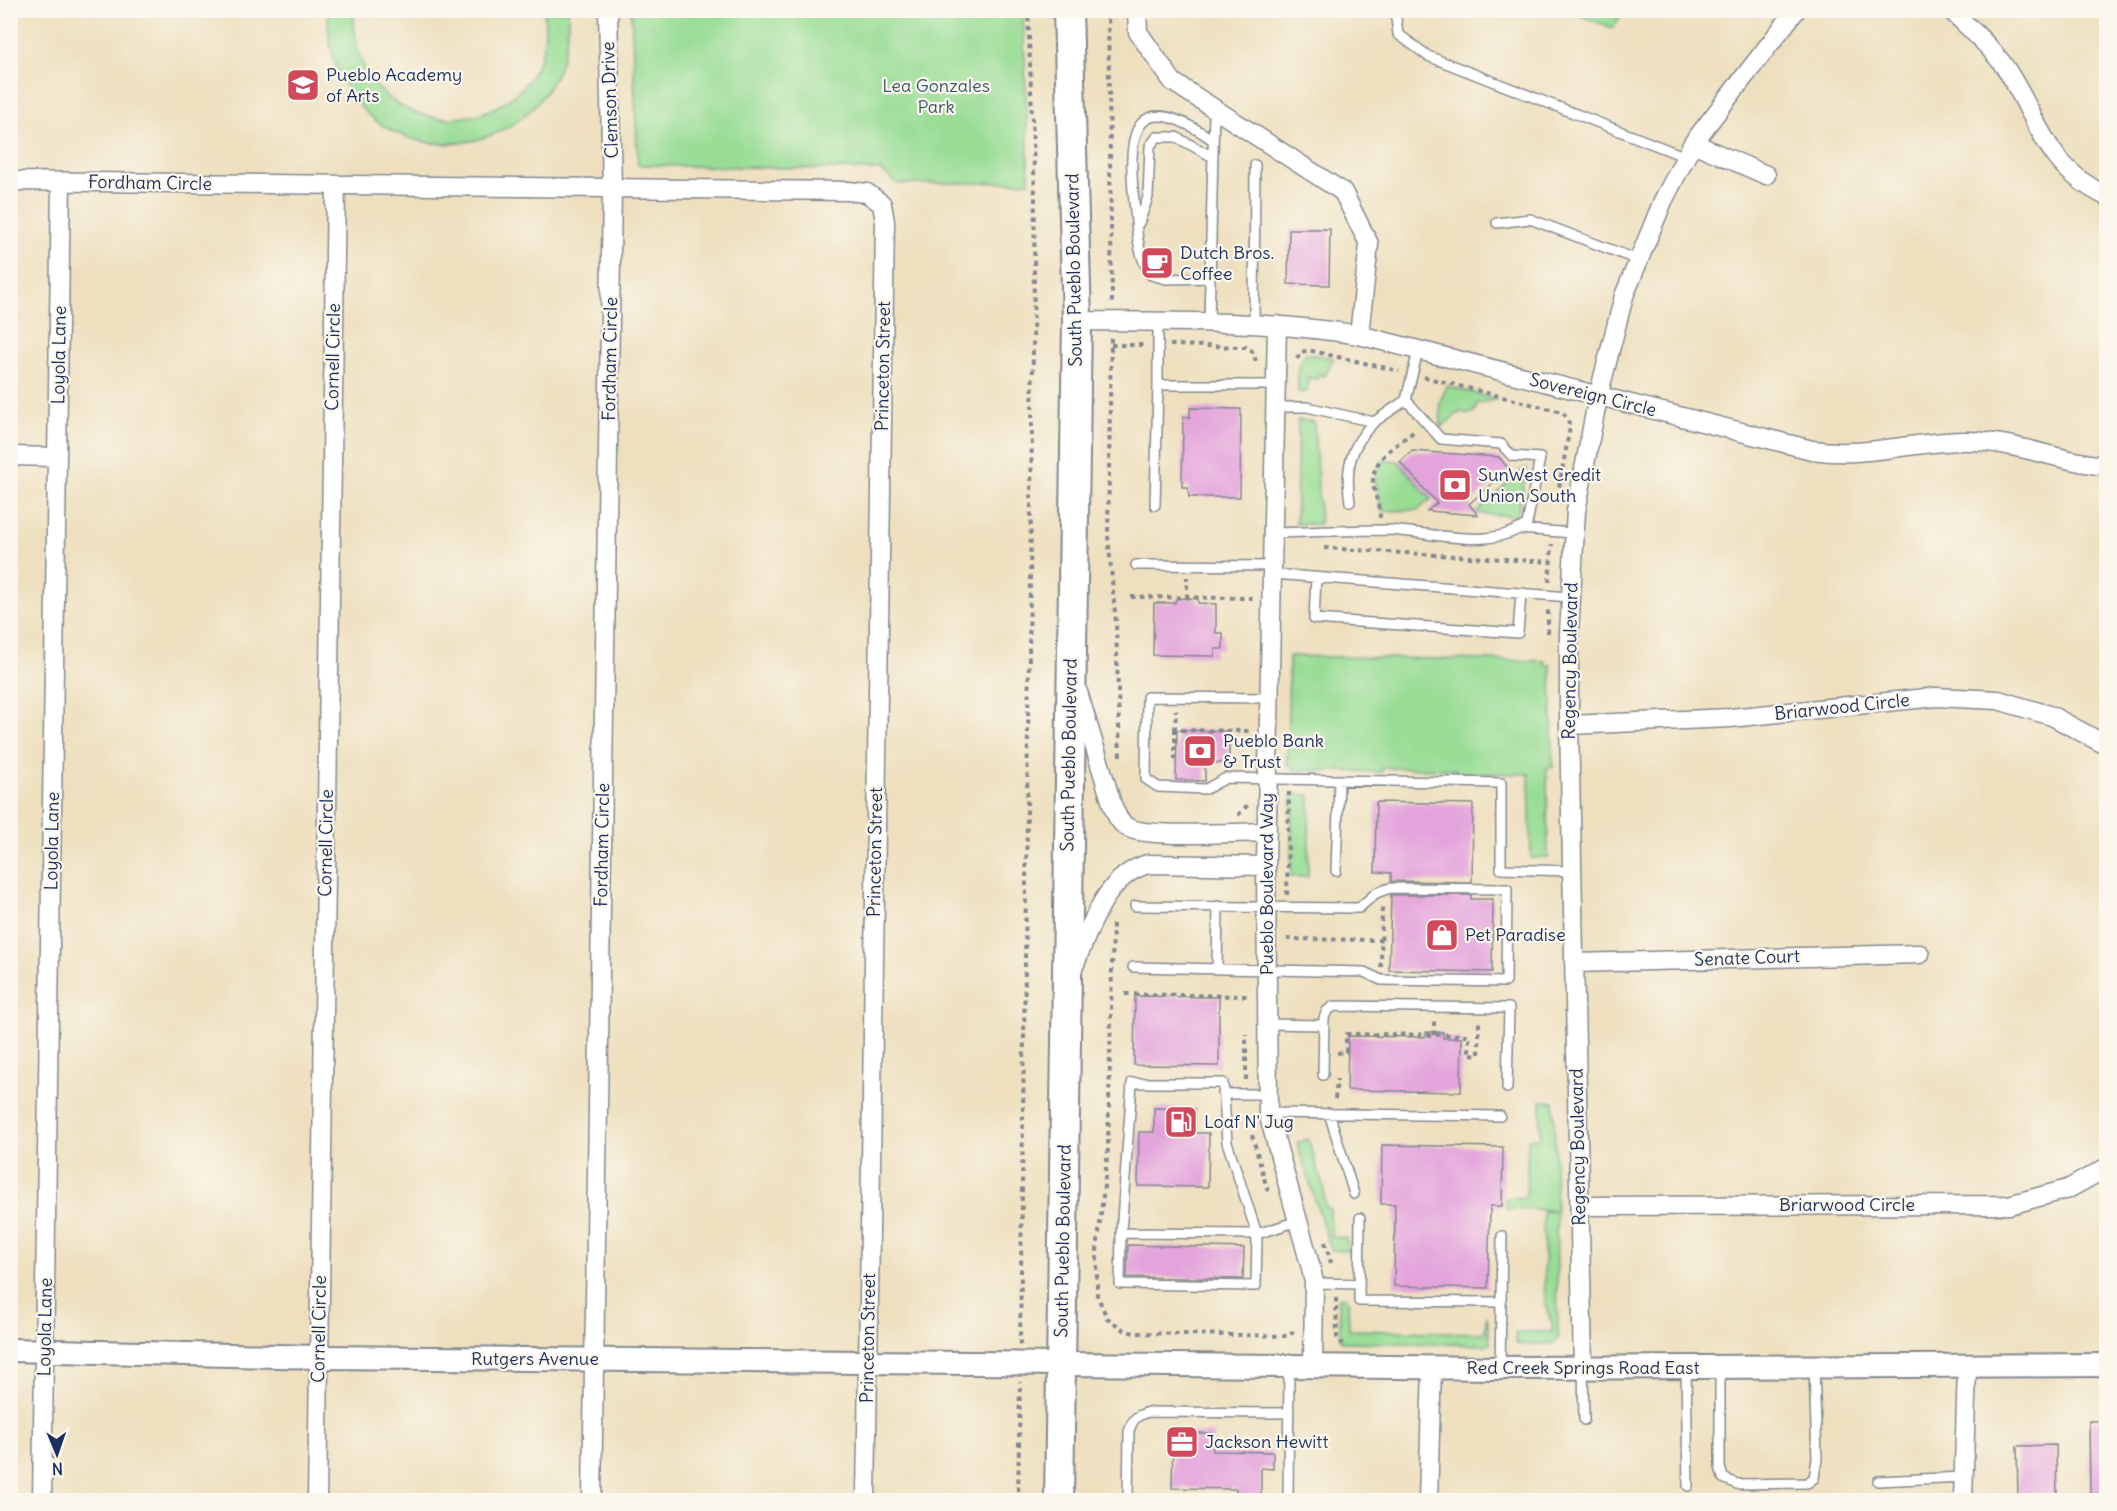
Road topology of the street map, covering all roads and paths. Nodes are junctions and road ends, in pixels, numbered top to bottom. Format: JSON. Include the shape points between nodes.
{"nodes":[{"id":1,"x":608,"y":10,"type":"edge"},
{"id":2,"x":1028,"y":10,"type":"edge"},
{"id":3,"x":1068,"y":10,"type":"edge"},
{"id":4,"x":1137,"y":10,"type":"edge"},
{"id":5,"x":1395,"y":10,"type":"edge"},
{"id":6,"x":1796,"y":10,"type":"edge"},
{"id":7,"x":1951,"y":10,"type":"edge"},
{"id":8,"x":1214,"y":110,"type":"junction"},
{"id":9,"x":1213,"y":140,"type":"junction"},
{"id":10,"x":1689,"y":150,"type":"junction"},
{"id":11,"x":1213,"y":157,"type":"junction"},
{"id":12,"x":1255,"y":165,"type":"dead end"},
{"id":13,"x":1766,"y":175,"type":"dead end"},
{"id":14,"x":10,"y":181,"type":"edge"},
{"id":15,"x":61,"y":182,"type":"junction"},
{"id":16,"x":336,"y":185,"type":"junction"},
{"id":17,"x":612,"y":189,"type":"junction"},
{"id":18,"x":2106,"y":196,"type":"edge"},
{"id":19,"x":882,"y":204,"type":"joint"},
{"id":20,"x":1497,"y":223,"type":"dead end"},
{"id":21,"x":1137,"y":227,"type":"junction"},
{"id":22,"x":1638,"y":260,"type":"junction"},
{"id":23,"x":1210,"y":278,"type":"junction"},
{"id":24,"x":1077,"y":321,"type":"junction"},
{"id":25,"x":1158,"y":322,"type":"junction"},
{"id":26,"x":1209,"y":323,"type":"junction"},
{"id":27,"x":1254,"y":324,"type":"junction"},
{"id":28,"x":1277,"y":325,"type":"junction"},
{"id":29,"x":1359,"y":335,"type":"junction"},
{"id":30,"x":1111,"y":345,"type":"dead end"},
{"id":31,"x":1158,"y":345,"type":"junction"},
{"id":32,"x":1418,"y":351,"type":"junction"},
{"id":33,"x":1296,"y":361,"type":"dead end"},
{"id":34,"x":1412,"y":375,"type":"junction"},
{"id":35,"x":1158,"y":384,"type":"junction"},
{"id":36,"x":1276,"y":385,"type":"junction"},
{"id":37,"x":1598,"y":397,"type":"junction"},
{"id":38,"x":1406,"y":400,"type":"junction"},
{"id":39,"x":1276,"y":407,"type":"junction"},
{"id":40,"x":1374,"y":422,"type":"junction"},
{"id":41,"x":1425,"y":422,"type":"junction"},
{"id":42,"x":10,"y":456,"type":"edge"},
{"id":43,"x":57,"y":457,"type":"junction"},
{"id":44,"x":2106,"y":466,"type":"edge"},
{"id":45,"x":1350,"y":502,"type":"dead end"},
{"id":46,"x":1155,"y":505,"type":"dead end"},
{"id":47,"x":1519,"y":529,"type":"junction"},
{"id":48,"x":1380,"y":530,"type":"junction"},
{"id":49,"x":1553,"y":531,"type":"junction"},
{"id":50,"x":1275,"y":533,"type":"junction"},
{"id":51,"x":1574,"y":533,"type":"junction"},
{"id":52,"x":1318,"y":547,"type":"dead end"},
{"id":53,"x":1381,"y":551,"type":"junction"},
{"id":54,"x":1551,"y":562,"type":"junction"},
{"id":55,"x":1136,"y":565,"type":"dead end"},
{"id":56,"x":1274,"y":570,"type":"junction"},
{"id":57,"x":1316,"y":577,"type":"junction"},
{"id":58,"x":1521,"y":594,"type":"junction"},
{"id":59,"x":1549,"y":596,"type":"junction"},
{"id":60,"x":1131,"y":597,"type":"dead end"},
{"id":61,"x":1570,"y":597,"type":"junction"},
{"id":62,"x":1253,"y":598,"type":"dead end"},
{"id":63,"x":1548,"y":642,"type":"dead end"},
{"id":64,"x":1071,"y":670,"type":"junction"},
{"id":65,"x":1270,"y":698,"type":"junction"},
{"id":66,"x":1569,"y":725,"type":"junction"},
{"id":67,"x":1251,"y":731,"type":"dead end"},
{"id":68,"x":2106,"y":745,"type":"edge"},
{"id":69,"x":1175,"y":760,"type":"dead end"},
{"id":70,"x":1268,"y":779,"type":"junction"},
{"id":71,"x":1339,"y":780,"type":"junction"},
{"id":72,"x":1267,"y":832,"type":"junction"},
{"id":73,"x":1266,"y":866,"type":"junction"},
{"id":74,"x":1336,"y":871,"type":"dead end"},
{"id":75,"x":1572,"y":871,"type":"junction"},
{"id":76,"x":1382,"y":890,"type":"junction"},
{"id":77,"x":1135,"y":906,"type":"dead end"},
{"id":78,"x":1218,"y":906,"type":"junction"},
{"id":79,"x":1267,"y":907,"type":"junction"},
{"id":80,"x":1382,"y":909,"type":"junction"},
{"id":81,"x":1390,"y":909,"type":"dead end"},
{"id":82,"x":1113,"y":917,"type":"dead end"},
{"id":83,"x":1287,"y":939,"type":"dead end"},
{"id":84,"x":1382,"y":940,"type":"junction"},
{"id":85,"x":1920,"y":954,"type":"dead end"},
{"id":86,"x":1574,"y":963,"type":"junction"},
{"id":87,"x":1133,"y":967,"type":"dead end"},
{"id":88,"x":1217,"y":969,"type":"junction"},
{"id":89,"x":1247,"y":970,"type":"junction"},
{"id":90,"x":1267,"y":970,"type":"junction"},
{"id":91,"x":1381,"y":980,"type":"junction"},
{"id":92,"x":1066,"y":986,"type":"junction"},
{"id":93,"x":1125,"y":994,"type":"dead end"},
{"id":94,"x":1247,"y":996,"type":"junction"},
{"id":95,"x":1247,"y":1007,"type":"dead end"},
{"id":96,"x":1479,"y":1007,"type":"junction"},
{"id":97,"x":1267,"y":1024,"type":"junction"},
{"id":98,"x":1323,"y":1025,"type":"junction"},
{"id":99,"x":1246,"y":1029,"type":"dead end"},
{"id":100,"x":1469,"y":1035,"type":"junction"},
{"id":101,"x":1479,"y":1035,"type":"junction"},
{"id":102,"x":1337,"y":1064,"type":"dead end"},
{"id":103,"x":1323,"y":1075,"type":"dead end"},
{"id":104,"x":1337,"y":1076,"type":"dead end"},
{"id":105,"x":1507,"y":1088,"type":"dead end"},
{"id":106,"x":1223,"y":1094,"type":"junction"},
{"id":107,"x":1247,"y":1094,"type":"junction"},
{"id":108,"x":1268,"y":1094,"type":"junction"},
{"id":109,"x":1326,"y":1099,"type":"dead end"},
{"id":110,"x":1268,"y":1113,"type":"junction"},
{"id":111,"x":1329,"y":1113,"type":"junction"},
{"id":112,"x":1500,"y":1116,"type":"dead end"},
{"id":113,"x":2106,"y":1168,"type":"edge"},
{"id":114,"x":1354,"y":1194,"type":"dead end"},
{"id":115,"x":1580,"y":1206,"type":"junction"},
{"id":116,"x":1360,"y":1218,"type":"dead end"},
{"id":117,"x":1298,"y":1221,"type":"junction"},
{"id":118,"x":1280,"y":1227,"type":"junction"},
{"id":119,"x":1120,"y":1233,"type":"junction"},
{"id":120,"x":1257,"y":1234,"type":"junction"},
{"id":121,"x":1502,"y":1236,"type":"dead end"},
{"id":122,"x":1314,"y":1282,"type":"junction"},
{"id":123,"x":1359,"y":1284,"type":"junction"},
{"id":124,"x":1501,"y":1302,"type":"junction"},
{"id":125,"x":1297,"y":1324,"type":"dead end"},
{"id":126,"x":10,"y":1350,"type":"edge"},
{"id":127,"x":45,"y":1351,"type":"junction"},
{"id":128,"x":319,"y":1357,"type":"junction"},
{"id":129,"x":594,"y":1360,"type":"junction"},
{"id":130,"x":868,"y":1362,"type":"junction"},
{"id":131,"x":1060,"y":1362,"type":"junction"},
{"id":132,"x":1020,"y":1363,"type":"junction"},
{"id":133,"x":1313,"y":1365,"type":"junction"},
{"id":134,"x":2106,"y":1365,"type":"edge"},
{"id":135,"x":1289,"y":1366,"type":"junction"},
{"id":136,"x":1967,"y":1366,"type":"junction"},
{"id":137,"x":1432,"y":1367,"type":"junction"},
{"id":138,"x":1814,"y":1367,"type":"junction"},
{"id":139,"x":1500,"y":1368,"type":"junction"},
{"id":140,"x":1583,"y":1368,"type":"junction"},
{"id":141,"x":1686,"y":1368,"type":"junction"},
{"id":142,"x":1720,"y":1368,"type":"junction"},
{"id":143,"x":1289,"y":1413,"type":"junction"},
{"id":144,"x":1584,"y":1420,"type":"dead end"},
{"id":145,"x":1964,"y":1477,"type":"junction"},
{"id":146,"x":1878,"y":1480,"type":"dead end"},
{"id":147,"x":1688,"y":1486,"type":"dead end"},
{"id":148,"x":42,"y":1500,"type":"edge"},
{"id":149,"x":317,"y":1500,"type":"edge"},
{"id":150,"x":592,"y":1500,"type":"edge"},
{"id":151,"x":866,"y":1500,"type":"edge"},
{"id":152,"x":1018,"y":1500,"type":"edge"},
{"id":153,"x":1059,"y":1500,"type":"edge"},
{"id":154,"x":1128,"y":1500,"type":"edge"},
{"id":155,"x":1288,"y":1500,"type":"edge"},
{"id":156,"x":1428,"y":1500,"type":"edge"},
{"id":157,"x":1963,"y":1500,"type":"edge"}],
"edges":[{"from":1,"to":17,"type":"street","name":"Clemson Drive"},
{"from":2,"to":132,"type":"path","via":[[1035,195]]},
{"from":3,"to":24,"type":"main road","name":"South Pueblo Boulevard"},
{"from":4,"to":8,"type":"street","via":[[1138,32],[1173,82]]},
{"from":5,"to":10,"type":"lane","via":[[1398,34],[1428,56]]},
{"from":6,"to":10,"type":"street","name":"Regency Boulevard"},
{"from":7,"to":18,"type":"street","via":[[2008,71],[2049,149],[2079,180]]},
{"from":8,"to":9,"type":"lane"},
{"from":8,"to":29,"type":"street","via":[[1343,192],[1369,244]]},
{"from":9,"to":11,"type":"lane"},
{"from":9,"to":21,"type":"lane","via":[[1186,122],[1164,116],[1147,118],[1136,129],[1133,187]]},
{"from":10,"to":13,"type":"street"},
{"from":10,"to":22,"type":"street","name":"Regency Boulevard"},
{"from":11,"to":21,"type":"lane","via":[[1176,137],[1157,137],[1150,146],[1148,196]]},
{"from":11,"to":23,"type":"lane"},
{"from":12,"to":27,"type":"lane"},
{"from":14,"to":15,"type":"street","name":"Fordham Circle"},
{"from":15,"to":16,"type":"street","name":"Fordham Circle"},
{"from":15,"to":43,"type":"street","name":"Loyola Lane"},
{"from":16,"to":17,"type":"street","name":"Fordham Circle"},
{"from":16,"to":128,"type":"street","name":"Cornell Circle"},
{"from":17,"to":19,"type":"street","name":"Fordham Circle","via":[[848,191],[867,193]]},
{"from":17,"to":129,"type":"street","name":"Fordham Circle"},
{"from":19,"to":130,"type":"street","name":"Princeton Street","via":[[885,222]]},
{"from":20,"to":22,"type":"lane","via":[[1530,219]]},
{"from":21,"to":23,"type":"lane","via":[[1141,262],[1151,275],[1166,279]]},
{"from":22,"to":37,"type":"street","name":"Regency Boulevard","via":[[1624,296]]},
{"from":23,"to":26,"type":"lane"},
{"from":24,"to":25,"type":"street","name":"Sovereign Circle"},
{"from":24,"to":64,"type":"main road","name":"South Pueblo Boulevard"},
{"from":25,"to":26,"type":"street","name":"Sovereign Circle"},
{"from":25,"to":31,"type":"lane"},
{"from":26,"to":27,"type":"street","name":"Sovereign Circle"},
{"from":27,"to":28,"type":"street","name":"Sovereign Circle"},
{"from":28,"to":29,"type":"street","name":"Sovereign Circle"},
{"from":28,"to":36,"type":"street","name":"Pueblo Boulevard Way"},
{"from":29,"to":32,"type":"street","name":"Sovereign Circle"},
{"from":30,"to":31,"type":"path"},
{"from":31,"to":35,"type":"lane"},
{"from":32,"to":34,"type":"lane"},
{"from":32,"to":37,"type":"street","name":"Sovereign Circle"},
{"from":33,"to":34,"type":"path","via":[[1300,352],[1308,350]]},
{"from":34,"to":38,"type":"lane"},
{"from":34,"to":49,"type":"path","via":[[1562,412],[1567,417],[1570,427]]},
{"from":35,"to":36,"type":"lane"},
{"from":35,"to":46,"type":"lane"},
{"from":36,"to":39,"type":"street","name":"Pueblo Boulevard Way"},
{"from":37,"to":44,"type":"street","name":"Sovereign Circle","via":[[1841,454],[1962,441],[1989,442]]},
{"from":37,"to":51,"type":"street","name":"Regency Boulevard"},
{"from":38,"to":40,"type":"lane"},
{"from":38,"to":41,"type":"lane"},
{"from":39,"to":40,"type":"lane","via":[[1307,407]]},
{"from":39,"to":50,"type":"street","name":"Pueblo Boulevard Way"},
{"from":40,"to":45,"type":"lane","via":[[1362,434],[1349,460]]},
{"from":41,"to":47,"type":"lane","via":[[1441,439],[1501,444],[1512,456],[1540,458],[1527,524]]},
{"from":41,"to":48,"type":"path","via":[[1387,454],[1375,471]]},
{"from":42,"to":43,"type":"street"},
{"from":43,"to":127,"type":"street","name":"Loyola Lane"},
{"from":47,"to":48,"type":"lane","via":[[1493,537]]},
{"from":47,"to":49,"type":"lane"},
{"from":48,"to":50,"type":"lane"},
{"from":48,"to":53,"type":"path"},
{"from":49,"to":51,"type":"lane"},
{"from":49,"to":54,"type":"path"},
{"from":50,"to":56,"type":"street","name":"Pueblo Boulevard Way"},
{"from":51,"to":61,"type":"street","name":"Regency Boulevard"},
{"from":52,"to":53,"type":"path"},
{"from":53,"to":54,"type":"path"},
{"from":54,"to":59,"type":"path"},
{"from":55,"to":56,"type":"lane"},
{"from":56,"to":57,"type":"lane"},
{"from":56,"to":65,"type":"street","name":"Pueblo Boulevard Way"},
{"from":57,"to":58,"type":"lane"},
{"from":57,"to":58,"type":"lane","via":[[1314,620],[1518,633]]},
{"from":58,"to":59,"type":"lane"},
{"from":59,"to":61,"type":"lane"},
{"from":59,"to":63,"type":"path"},
{"from":60,"to":62,"type":"path"},
{"from":61,"to":66,"type":"street","name":"Regency Boulevard"},
{"from":64,"to":72,"type":"street","via":[[1112,804],[1118,820],[1126,827],[1148,832]]},
{"from":64,"to":92,"type":"main road","name":"South Pueblo Boulevard"},
{"from":65,"to":70,"type":"street","name":"Pueblo Boulevard Way"},
{"from":65,"to":70,"type":"lane","via":[[1147,697],[1146,719],[1145,774],[1150,784],[1206,789],[1226,778]]},
{"from":66,"to":68,"type":"street","name":"Briarwood Circle","via":[[1730,718],[1936,697],[1998,700],[2052,716]]},
{"from":66,"to":75,"type":"street","name":"Regency Boulevard"},
{"from":67,"to":69,"type":"path","via":[[1175,730]]},
{"from":70,"to":71,"type":"lane"},
{"from":70,"to":72,"type":"street","name":"Pueblo Boulevard Way"},
{"from":71,"to":74,"type":"lane"},
{"from":71,"to":75,"type":"lane","via":[[1501,783],[1501,869]]},
{"from":72,"to":73,"type":"street","name":"Pueblo Boulevard Way"},
{"from":73,"to":79,"type":"street","name":"Pueblo Boulevard Way"},
{"from":73,"to":92,"type":"street","via":[[1136,867],[1123,875],[1101,906]]},
{"from":75,"to":86,"type":"street","name":"Regency Boulevard"},
{"from":76,"to":79,"type":"lane","via":[[1359,908]]},
{"from":76,"to":80,"type":"path"},
{"from":76,"to":91,"type":"lane","via":[[1507,890],[1506,982]]},
{"from":77,"to":78,"type":"lane"},
{"from":78,"to":79,"type":"lane"},
{"from":78,"to":88,"type":"lane"},
{"from":79,"to":90,"type":"street","name":"Pueblo Boulevard Way"},
{"from":80,"to":81,"type":"path"},
{"from":80,"to":84,"type":"path"},
{"from":82,"to":125,"type":"path","via":[[1108,1149],[1096,1280],[1101,1310],[1114,1324],[1134,1333],[1288,1336]]},
{"from":83,"to":84,"type":"path"},
{"from":84,"to":91,"type":"path"},
{"from":85,"to":86,"type":"street","name":"Senate Court"},
{"from":86,"to":115,"type":"street","name":"Regency Boulevard"},
{"from":87,"to":88,"type":"lane"},
{"from":88,"to":89,"type":"lane"},
{"from":89,"to":90,"type":"lane"},
{"from":89,"to":94,"type":"path"},
{"from":90,"to":91,"type":"lane","via":[[1364,972]]},
{"from":90,"to":97,"type":"street","name":"Pueblo Boulevard Way"},
{"from":92,"to":131,"type":"main road","name":"South Pueblo Boulevard"},
{"from":93,"to":94,"type":"path"},
{"from":94,"to":95,"type":"path"},
{"from":96,"to":98,"type":"lane","via":[[1341,1005],[1327,1011]]},
{"from":96,"to":101,"type":"path"},
{"from":96,"to":105,"type":"lane","via":[[1509,1008]]},
{"from":97,"to":98,"type":"lane"},
{"from":97,"to":108,"type":"street","name":"Pueblo Boulevard Way"},
{"from":98,"to":103,"type":"lane"},
{"from":99,"to":107,"type":"path"},
{"from":100,"to":101,"type":"path"},
{"from":100,"to":101,"type":"path","via":[[1469,1054],[1479,1055]]},
{"from":100,"to":102,"type":"path","via":[[1346,1034],[1346,1052],[1338,1052]]},
{"from":104,"to":109,"type":"path","via":[[1337,1100]]},
{"from":106,"to":107,"type":"lane"},
{"from":106,"to":119,"type":"lane","via":[[1223,1083],[1132,1083]]},
{"from":106,"to":120,"type":"lane","via":[[1227,1142]]},
{"from":107,"to":108,"type":"lane"},
{"from":107,"to":118,"type":"path","via":[[1262,1174]]},
{"from":108,"to":110,"type":"street","name":"Pueblo Boulevard Way"},
{"from":110,"to":111,"type":"lane"},
{"from":110,"to":117,"type":"street","name":"Pueblo Boulevard Way"},
{"from":111,"to":112,"type":"lane"},
{"from":111,"to":114,"type":"lane"},
{"from":113,"to":115,"type":"street","name":"Briarwood Circle","via":[[2068,1190],[2009,1204]]},
{"from":115,"to":140,"type":"street","name":"Regency Boulevard"},
{"from":116,"to":123,"type":"lane"},
{"from":117,"to":118,"type":"lane"},
{"from":117,"to":122,"type":"street","name":"Pueblo Boulevard Way"},
{"from":118,"to":120,"type":"lane"},
{"from":119,"to":120,"type":"lane"},
{"from":119,"to":120,"type":"lane","via":[[1120,1284],[1256,1286]]},
{"from":121,"to":124,"type":"lane"},
{"from":122,"to":123,"type":"lane"},
{"from":122,"to":133,"type":"street","name":"Pueblo Boulevard Way"},
{"from":123,"to":124,"type":"lane","via":[[1359,1301]]},
{"from":124,"to":139,"type":"lane"},
{"from":126,"to":127,"type":"street","name":"Rutgers Avenue"},
{"from":127,"to":128,"type":"street","name":"Rutgers Avenue"},
{"from":127,"to":148,"type":"street","name":"Loyola Lane"},
{"from":128,"to":129,"type":"street","name":"Rutgers Avenue"},
{"from":128,"to":149,"type":"street","name":"Cornell Circle"},
{"from":129,"to":130,"type":"street","name":"Rutgers Avenue"},
{"from":129,"to":150,"type":"street","name":"Fordham Circle"},
{"from":130,"to":132,"type":"street","name":"Rutgers Avenue"},
{"from":130,"to":151,"type":"street","name":"Princeton Street"},
{"from":131,"to":132,"type":"street","name":"Rutgers Avenue"},
{"from":131,"to":135,"type":"street","name":"Red Creek Springs Road East"},
{"from":131,"to":153,"type":"main road","name":"South Pueblo Boulevard"},
{"from":132,"to":152,"type":"path"},
{"from":133,"to":135,"type":"street","name":"Red Creek Springs Road East"},
{"from":133,"to":137,"type":"street","name":"Red Creek Springs Road East"},
{"from":134,"to":136,"type":"street","name":"Red Creek Springs Road East"},
{"from":135,"to":143,"type":"lane"},
{"from":136,"to":138,"type":"street","name":"Red Creek Springs Road East"},
{"from":136,"to":145,"type":"street"},
{"from":137,"to":139,"type":"street","name":"Red Creek Springs Road East"},
{"from":137,"to":156,"type":"street"},
{"from":138,"to":142,"type":"street","name":"Red Creek Springs Road East"},
{"from":138,"to":142,"type":"lane","via":[[1815,1478],[1807,1483],[1784,1484],[1737,1484],[1723,1478]]},
{"from":139,"to":140,"type":"street","name":"Red Creek Springs Road East"},
{"from":140,"to":141,"type":"street","name":"Red Creek Springs Road East"},
{"from":140,"to":144,"type":"lane"},
{"from":141,"to":142,"type":"street","name":"Red Creek Springs Road East"},
{"from":141,"to":147,"type":"lane"},
{"from":143,"to":154,"type":"lane","via":[[1137,1415],[1129,1432]]},
{"from":143,"to":155,"type":"lane"},
{"from":145,"to":146,"type":"lane"},
{"from":145,"to":157,"type":"street"}]}
